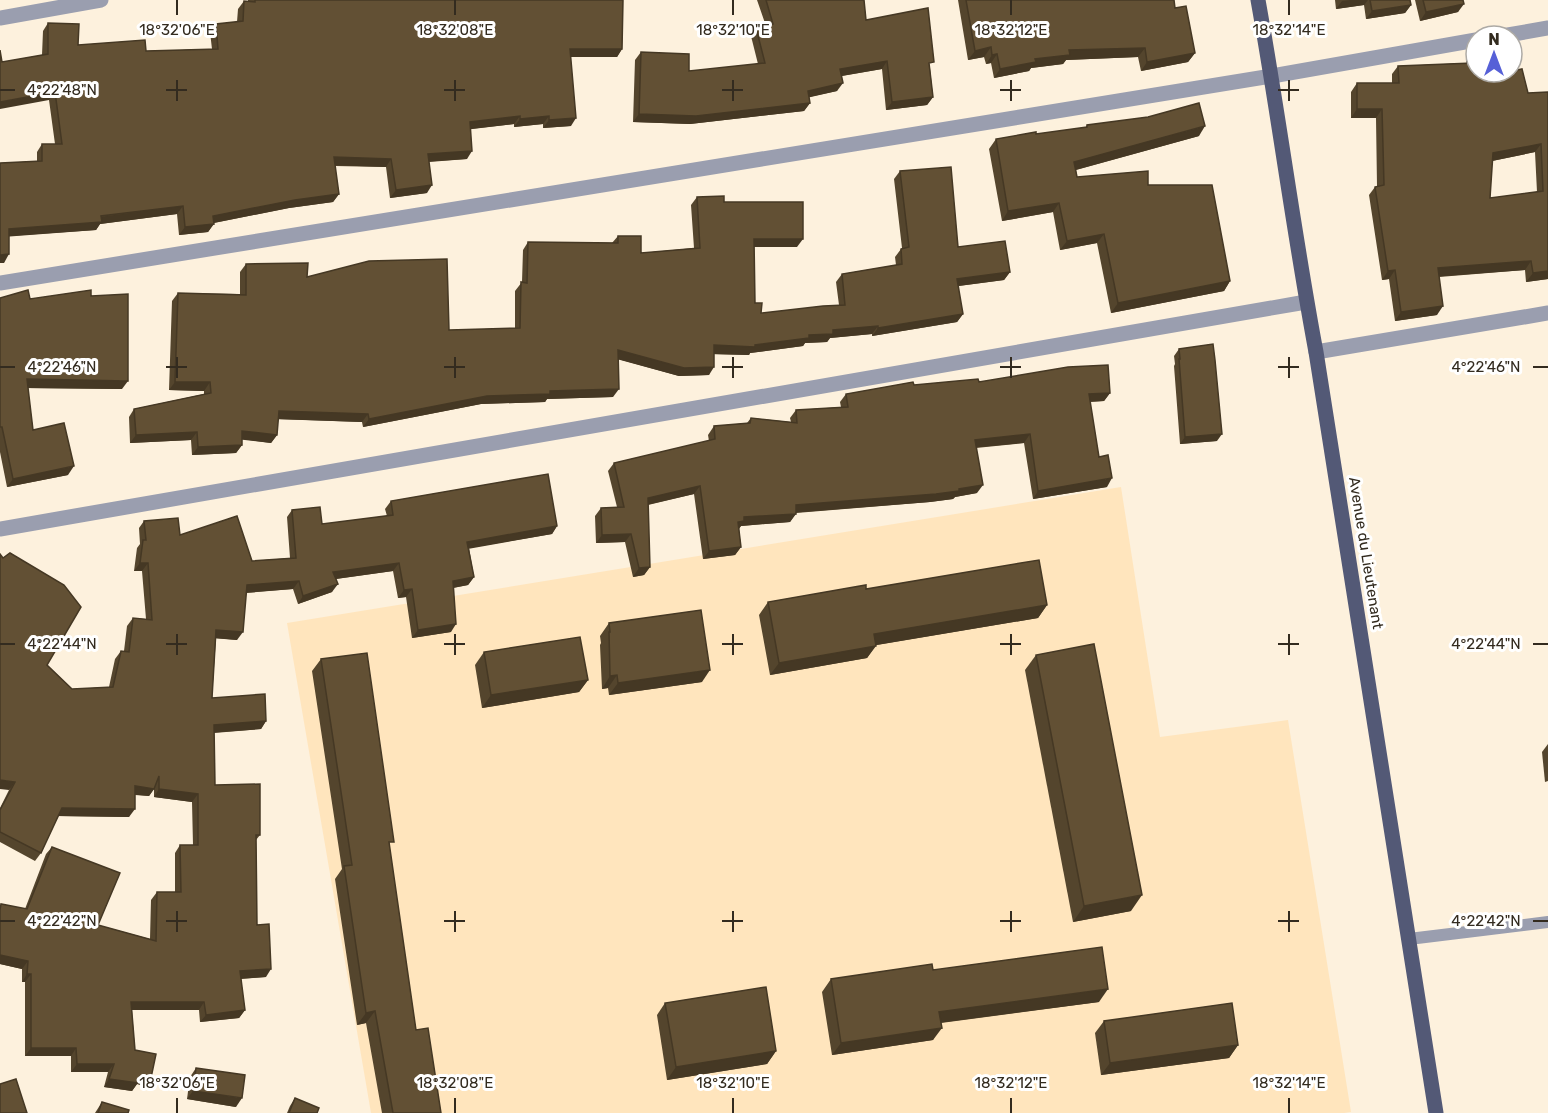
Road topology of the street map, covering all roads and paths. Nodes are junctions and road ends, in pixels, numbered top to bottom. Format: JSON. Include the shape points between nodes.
{"nodes":[{"id":1,"x":101,"y":0,"type":"edge"},
{"id":2,"x":1258,"y":0,"type":"edge"},
{"id":3,"x":0,"y":18,"type":"edge"},
{"id":4,"x":1548,"y":28,"type":"edge"},
{"id":5,"x":1524,"y":32,"type":"edge"},
{"id":6,"x":1464,"y":42,"type":"edge"},
{"id":7,"x":1272,"y":76,"type":"junction"},
{"id":8,"x":0,"y":282,"type":"edge"},
{"id":9,"x":1306,"y":302,"type":"junction"},
{"id":10,"x":1548,"y":313,"type":"edge"},
{"id":11,"x":1316,"y":352,"type":"junction"},
{"id":12,"x":0,"y":529,"type":"edge"},
{"id":13,"x":1548,"y":922,"type":"edge"},
{"id":14,"x":1409,"y":939,"type":"junction"},
{"id":15,"x":1436,"y":1113,"type":"edge"}],
"edges":[{"from":1,"to":3,"type":"street"},
{"from":2,"to":7,"type":"main road","name":"Avenue du Lieutenant"},
{"from":4,"to":5,"type":"street"},
{"from":6,"to":7,"type":"street"},
{"from":7,"to":8,"type":"street"},
{"from":7,"to":9,"type":"main road","name":"Avenue du Lieutenant"},
{"from":9,"to":11,"type":"main road","name":"Avenue du Lieutenant"},
{"from":9,"to":12,"type":"street"},
{"from":10,"to":11,"type":"street"},
{"from":11,"to":14,"type":"main road","name":"Avenue du Lieutenant"},
{"from":13,"to":14,"type":"lane"},
{"from":14,"to":15,"type":"main road","name":"Avenue du Lieutenant"}]}
